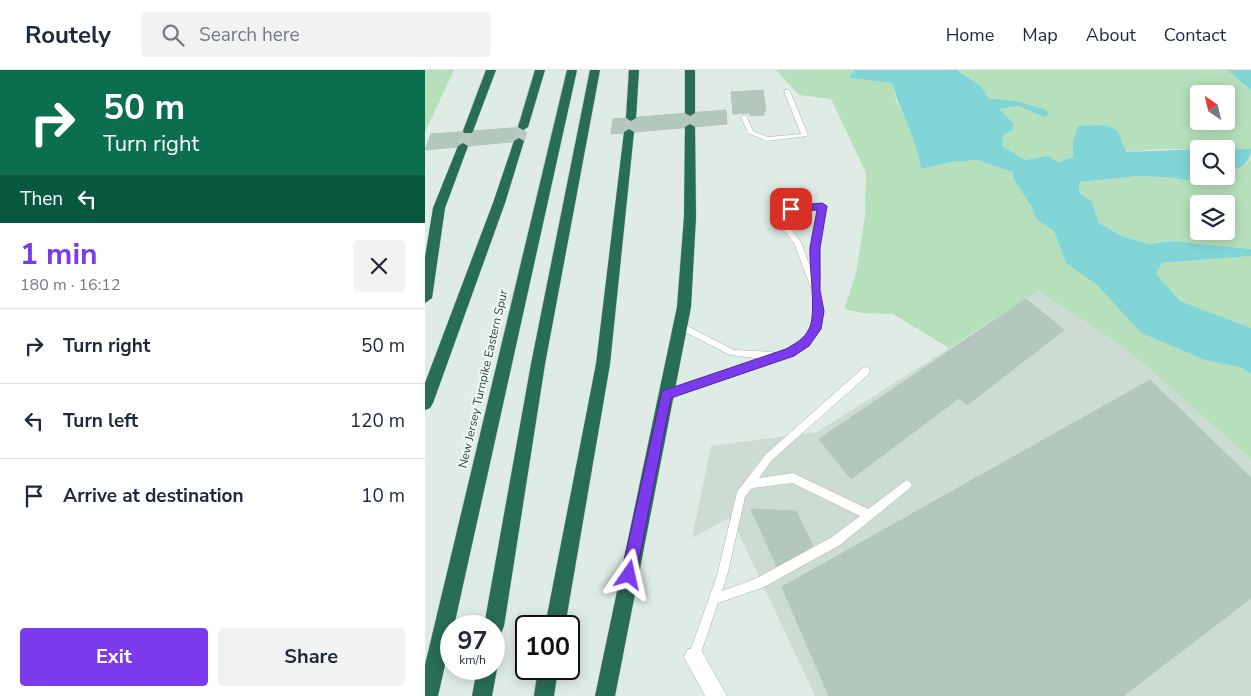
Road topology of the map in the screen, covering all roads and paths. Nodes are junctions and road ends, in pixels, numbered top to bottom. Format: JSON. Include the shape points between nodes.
{"nodes":[{"id":1,"x":491,"y":70,"type":"edge"},
{"id":2,"x":540,"y":70,"type":"edge"},
{"id":3,"x":572,"y":70,"type":"edge"},
{"id":4,"x":595,"y":70,"type":"edge"},
{"id":5,"x":634,"y":70,"type":"edge"},
{"id":6,"x":690,"y":70,"type":"edge"},
{"id":7,"x":787,"y":91,"type":"dead end"},
{"id":8,"x":744,"y":117,"type":"dead end"},
{"id":9,"x":523,"y":127,"type":"tunnel mouth"},
{"id":10,"x":468,"y":131,"type":"tunnel mouth"},
{"id":11,"x":519,"y":141,"type":"tunnel mouth"},
{"id":12,"x":463,"y":146,"type":"tunnel mouth"},
{"id":13,"x":775,"y":211,"type":"joint"},
{"id":14,"x":815,"y":291,"type":"junction"},
{"id":15,"x":425,"y":298,"type":"edge"},
{"id":16,"x":680,"y":326,"type":"junction"},
{"id":17,"x":783,"y":355,"type":"junction"},
{"id":18,"x":866,"y":371,"type":"dead end"},
{"id":19,"x":666,"y":394,"type":"junction"},
{"id":20,"x":425,"y":403,"type":"edge"},
{"id":21,"x":749,"y":484,"type":"junction"},
{"id":22,"x":907,"y":485,"type":"dead end"},
{"id":23,"x":869,"y":515,"type":"junction"},
{"id":24,"x":714,"y":599,"type":"junction"},
{"id":25,"x":496,"y":615,"type":"edge"},
{"id":26,"x":557,"y":615,"type":"edge"},
{"id":27,"x":694,"y":657,"type":"joint"},
{"id":28,"x":485,"y":680,"type":"edge"},
{"id":29,"x":546,"y":680,"type":"edge"},
{"id":30,"x":429,"y":696,"type":"edge"},
{"id":31,"x":482,"y":696,"type":"edge"},
{"id":32,"x":544,"y":696,"type":"edge"},
{"id":33,"x":605,"y":696,"type":"edge"},
{"id":34,"x":717,"y":696,"type":"edge"}],
"edges":[{"from":1,"to":10,"type":"highway"},
{"from":2,"to":9,"type":"highway"},
{"from":3,"to":30,"type":"highway","name":"New Jersey Turnpike Eastern Spur"},
{"from":4,"to":25,"type":"highway","via":[[538,364]]},
{"from":5,"to":26,"type":"highway","via":[[603,364]]},
{"from":6,"to":16,"type":"highway","via":[[689,259]]},
{"from":7,"to":8,"type":"lane","via":[[805,135],[761,138],[750,132]]},
{"from":11,"to":20,"type":"highway"},
{"from":12,"to":15,"type":"highway","via":[[439,208]]},
{"from":13,"to":14,"type":"lane","via":[[797,242]]},
{"from":13,"to":14,"type":"lane","via":[[822,206],[815,248]]},
{"from":14,"to":17,"type":"lane","via":[[819,311],[815,329],[805,343]]},
{"from":16,"to":17,"type":"lane","via":[[733,353]]},
{"from":16,"to":19,"type":"highway"},
{"from":17,"to":19,"type":"lane"},
{"from":18,"to":21,"type":"lane","via":[[769,457]]},
{"from":19,"to":33,"type":"highway"},
{"from":21,"to":23,"type":"lane","via":[[793,478]]},
{"from":21,"to":24,"type":"lane","via":[[741,495]]},
{"from":22,"to":23,"type":"lane"},
{"from":23,"to":24,"type":"lane","via":[[835,541],[760,584]]},
{"from":24,"to":27,"type":"lane"},
{"from":27,"to":34,"type":"street"},
{"from":28,"to":31,"type":"highway"},
{"from":29,"to":32,"type":"highway"}]}
